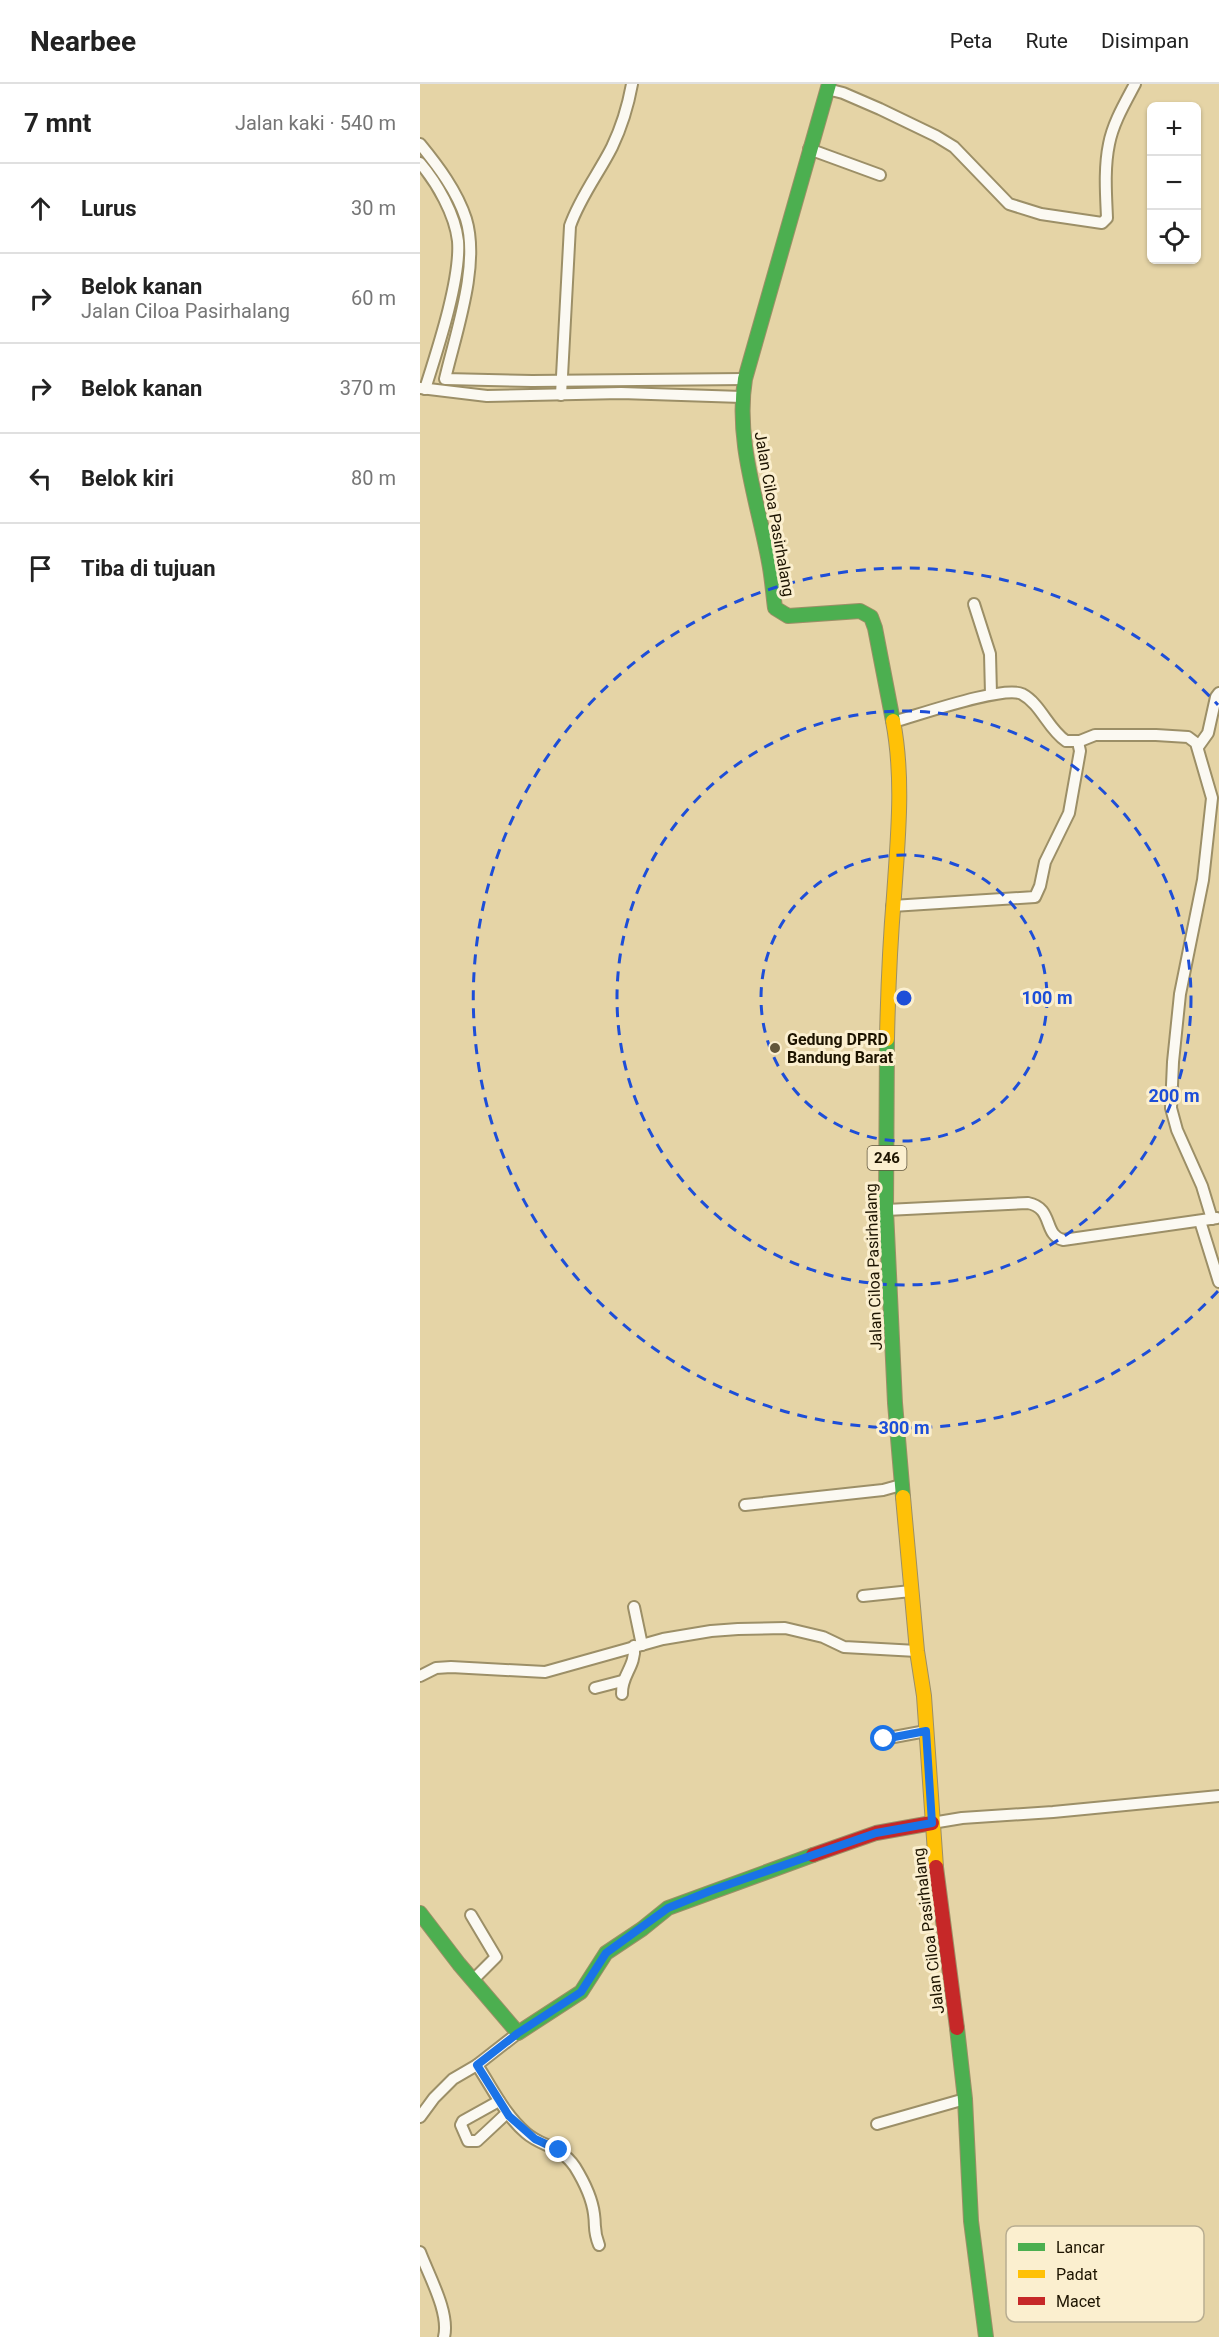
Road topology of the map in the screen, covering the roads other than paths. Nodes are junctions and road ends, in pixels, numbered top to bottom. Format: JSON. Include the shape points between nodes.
{"nodes":[{"id":1,"x":632,"y":84,"type":"edge"},
{"id":2,"x":1135,"y":84,"type":"edge"},
{"id":3,"x":828,"y":86,"type":"edge"},
{"id":4,"x":420,"y":144,"type":"edge"},
{"id":5,"x":809,"y":149,"type":"junction"},
{"id":6,"x":420,"y":163,"type":"edge"},
{"id":7,"x":880,"y":175,"type":"dead end"},
{"id":8,"x":425,"y":376,"type":"edge"},
{"id":9,"x":745,"y":379,"type":"junction"},
{"id":10,"x":562,"y":380,"type":"junction"},
{"id":11,"x":444,"y":384,"type":"junction"},
{"id":12,"x":423,"y":388,"type":"edge"},
{"id":13,"x":561,"y":395,"type":"junction"},
{"id":14,"x":742,"y":397,"type":"junction"},
{"id":15,"x":974,"y":604,"type":"dead end"},
{"id":16,"x":1219,"y":693,"type":"edge"},
{"id":17,"x":991,"y":694,"type":"junction"},
{"id":18,"x":893,"y":722,"type":"junction"},
{"id":19,"x":1078,"y":741,"type":"junction"},
{"id":20,"x":1198,"y":747,"type":"junction"},
{"id":21,"x":1215,"y":793,"type":"edge"},
{"id":22,"x":892,"y":906,"type":"junction"},
{"id":23,"x":886,"y":1210,"type":"junction"},
{"id":24,"x":1215,"y":1219,"type":"edge"},
{"id":25,"x":1200,"y":1221,"type":"junction"},
{"id":26,"x":1219,"y":1282,"type":"edge"},
{"id":27,"x":901,"y":1485,"type":"junction"},
{"id":28,"x":745,"y":1505,"type":"dead end"},
{"id":29,"x":912,"y":1591,"type":"junction"},
{"id":30,"x":863,"y":1596,"type":"dead end"},
{"id":31,"x":634,"y":1607,"type":"dead end"},
{"id":32,"x":638,"y":1646,"type":"junction"},
{"id":33,"x":917,"y":1651,"type":"junction"},
{"id":34,"x":420,"y":1676,"type":"edge"},
{"id":35,"x":622,"y":1681,"type":"junction"},
{"id":36,"x":595,"y":1688,"type":"dead end"},
{"id":37,"x":622,"y":1694,"type":"dead end"},
{"id":38,"x":926,"y":1731,"type":"junction"},
{"id":39,"x":884,"y":1739,"type":"dead end"},
{"id":40,"x":1219,"y":1797,"type":"edge"},
{"id":41,"x":932,"y":1823,"type":"junction"},
{"id":42,"x":420,"y":1913,"type":"edge"},
{"id":43,"x":471,"y":1915,"type":"dead end"},
{"id":44,"x":473,"y":1980,"type":"junction"},
{"id":45,"x":518,"y":2033,"type":"junction"},
{"id":46,"x":477,"y":2065,"type":"junction"},
{"id":47,"x":965,"y":2099,"type":"junction"},
{"id":48,"x":499,"y":2101,"type":"junction"},
{"id":49,"x":507,"y":2113,"type":"junction"},
{"id":50,"x":420,"y":2117,"type":"edge"},
{"id":51,"x":877,"y":2124,"type":"dead end"},
{"id":52,"x":599,"y":2246,"type":"dead end"},
{"id":53,"x":420,"y":2252,"type":"edge"},
{"id":54,"x":444,"y":2337,"type":"edge"},
{"id":55,"x":986,"y":2337,"type":"edge"}],
"edges":[{"from":1,"to":10,"type":"street","via":[[620,128],[570,226]]},
{"from":2,"to":3,"type":"street","via":[[1109,143],[1107,218],[1102,223],[1041,214],[1009,204],[945,141]]},
{"from":3,"to":5,"type":"main road","name":"Jalan Ciloa Pasirhalang","number":"246"},
{"from":4,"to":11,"type":"street","via":[[437,164],[460,205],[470,244],[468,281]]},
{"from":5,"to":7,"type":"street"},
{"from":5,"to":9,"type":"main road","name":"Jalan Ciloa Pasirhalang","number":"246"},
{"from":6,"to":8,"type":"street","via":[[448,207],[458,241],[450,297]]},
{"from":8,"to":11,"type":"street"},
{"from":8,"to":12,"type":"street"},
{"from":9,"to":10,"type":"street"},
{"from":9,"to":14,"type":"main road","name":"Jalan Ciloa Pasirhalang","number":"246"},
{"from":10,"to":11,"type":"street"},
{"from":10,"to":13,"type":"street"},
{"from":11,"to":12,"type":"street"},
{"from":11,"to":13,"type":"street","via":[[487,396]]},
{"from":13,"to":14,"type":"street"},
{"from":14,"to":18,"type":"main road","name":"Jalan Ciloa Pasirhalang","number":"246","via":[[748,472],[769,562],[775,608],[788,616],[860,611],[871,617]]},
{"from":15,"to":17,"type":"street","via":[[990,654]]},
{"from":16,"to":20,"type":"street","via":[[1208,732]]},
{"from":17,"to":18,"type":"street"},
{"from":17,"to":19,"type":"street","via":[[1021,694],[1063,740]]},
{"from":18,"to":22,"type":"main road","name":"Jalan Ciloa Pasirhalang","number":"246","via":[[899,753]]},
{"from":19,"to":20,"type":"street","via":[[1095,735],[1156,735],[1188,737]]},
{"from":19,"to":22,"type":"street","via":[[1080,751],[1068,813],[1045,862],[1035,897]]},
{"from":20,"to":21,"type":"street"},
{"from":21,"to":24,"type":"street","via":[[1203,880],[1180,994],[1171,1108]]},
{"from":22,"to":23,"type":"main road","name":"Jalan Ciloa Pasirhalang","number":"246"},
{"from":23,"to":25,"type":"street","via":[[1028,1203],[1037,1205],[1047,1217],[1052,1233],[1063,1240]]},
{"from":23,"to":27,"type":"main road","name":"Jalan Ciloa Pasirhalang","number":"246"},
{"from":24,"to":25,"type":"street"},
{"from":25,"to":26,"type":"street"},
{"from":27,"to":28,"type":"street"},
{"from":27,"to":29,"type":"main road","name":"Jalan Ciloa Pasirhalang","number":"246"},
{"from":29,"to":30,"type":"street"},
{"from":29,"to":33,"type":"main road","name":"Jalan Ciloa Pasirhalang","number":"246"},
{"from":31,"to":32,"type":"street"},
{"from":32,"to":33,"type":"street","via":[[711,1630],[784,1628],[823,1637],[844,1647]]},
{"from":32,"to":34,"type":"street","via":[[545,1672],[436,1668]]},
{"from":32,"to":35,"type":"street"},
{"from":33,"to":38,"type":"main road","name":"Jalan Ciloa Pasirhalang","number":"246"},
{"from":35,"to":36,"type":"street"},
{"from":35,"to":37,"type":"street"},
{"from":38,"to":39,"type":"street"},
{"from":38,"to":41,"type":"main road","name":"Jalan Ciloa Pasirhalang","number":"246"},
{"from":40,"to":41,"type":"street"},
{"from":41,"to":45,"type":"main road","via":[[876,1833],[668,1908],[606,1953],[581,1992]]},
{"from":41,"to":47,"type":"main road","name":"Jalan Ciloa Pasirhalang","number":"246"},
{"from":42,"to":44,"type":"main road"},
{"from":43,"to":44,"type":"street","via":[[496,1957]]},
{"from":44,"to":45,"type":"main road"},
{"from":45,"to":46,"type":"street"},
{"from":46,"to":48,"type":"street"},
{"from":46,"to":50,"type":"street","via":[[453,2079]]},
{"from":47,"to":51,"type":"street"},
{"from":47,"to":55,"type":"main road","name":"Jalan Ciloa Pasirhalang","number":"246","via":[[971,2221]]},
{"from":48,"to":49,"type":"street"},
{"from":48,"to":49,"type":"street","via":[[463,2121],[468,2141],[477,2141]]},
{"from":49,"to":52,"type":"street","via":[[525,2132],[559,2150],[573,2165],[592,2205]]},
{"from":53,"to":54,"type":"street","via":[[443,2313]]}]}
